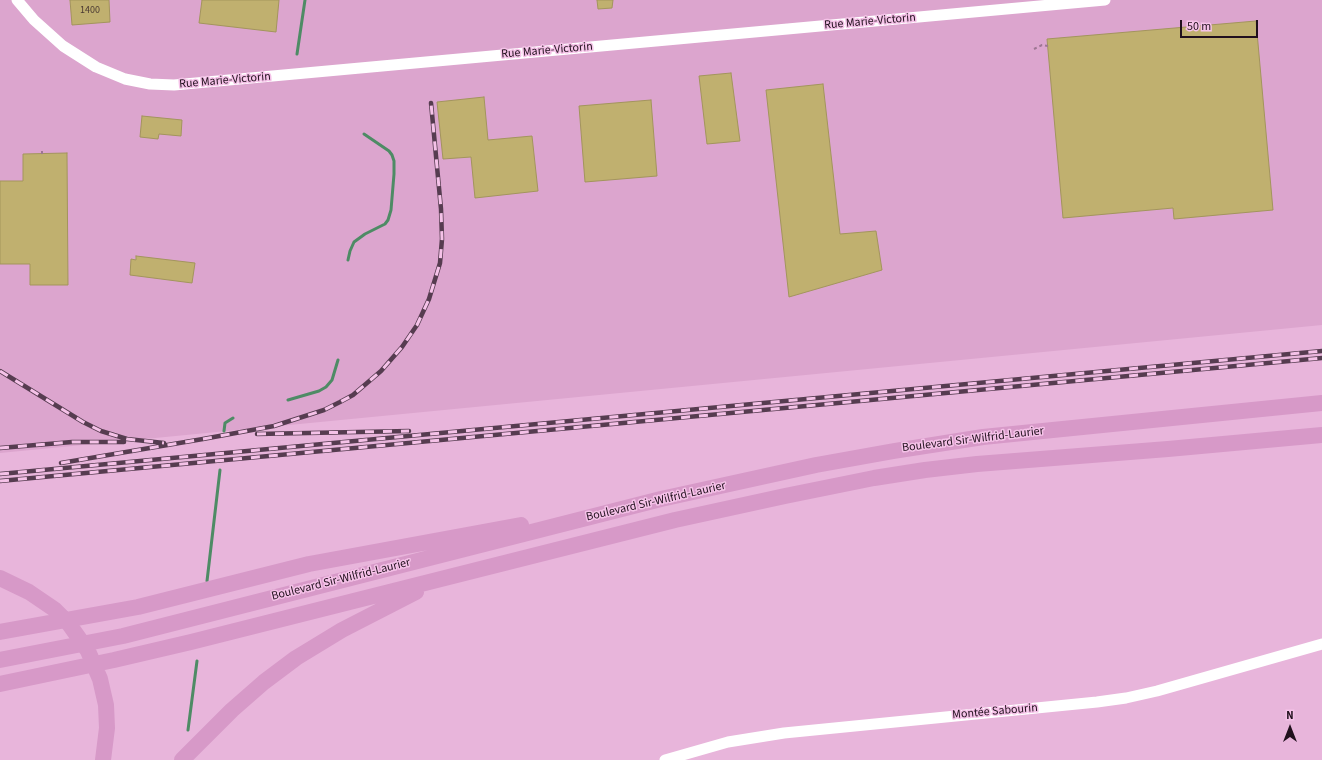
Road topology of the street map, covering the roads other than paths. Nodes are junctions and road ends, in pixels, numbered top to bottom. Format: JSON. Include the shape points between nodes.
{"nodes":[{"id":1,"x":17,"y":0,"type":"edge"},
{"id":2,"x":1105,"y":0,"type":"edge"},
{"id":3,"x":1322,"y":404,"type":"edge"},
{"id":4,"x":1322,"y":435,"type":"edge"},
{"id":5,"x":660,"y":499,"type":"junction"},
{"id":6,"x":0,"y":578,"type":"edge"},
{"id":7,"x":437,"y":581,"type":"junction"},
{"id":8,"x":0,"y":632,"type":"edge"},
{"id":9,"x":1322,"y":644,"type":"edge"},
{"id":10,"x":0,"y":660,"type":"edge"},
{"id":11,"x":0,"y":684,"type":"edge"},
{"id":12,"x":104,"y":760,"type":"edge"},
{"id":13,"x":182,"y":760,"type":"edge"},
{"id":14,"x":665,"y":760,"type":"edge"}],
"edges":[{"from":1,"to":2,"type":"street","name":"Rue Marie-Victorin","via":[[34,20],[63,46],[96,67],[125,79],[174,85]]},
{"from":3,"to":5,"type":"highway","name":"Boulevard Sir-Wilfrid-Laurier","via":[[1022,433],[937,444],[816,465]]},
{"from":4,"to":7,"type":"highway","name":"Boulevard Sir-Wilfrid-Laurier","via":[[977,464],[903,473],[699,514]]},
{"from":5,"to":8,"type":"highway","via":[[320,562],[138,607]]},
{"from":5,"to":10,"type":"highway","name":"Boulevard Sir-Wilfrid-Laurier","via":[[130,634]]},
{"from":6,"to":12,"type":"highway","via":[[39,597],[62,616],[93,660],[104,694],[107,728]]},
{"from":7,"to":11,"type":"highway","name":"Boulevard Sir-Wilfrid-Laurier","via":[[127,657]]},
{"from":7,"to":13,"type":"highway","via":[[342,630],[296,658],[232,710]]},
{"from":9,"to":14,"type":"street","name":"Montée Sabourin","via":[[1126,698],[776,734],[728,742]]}]}
